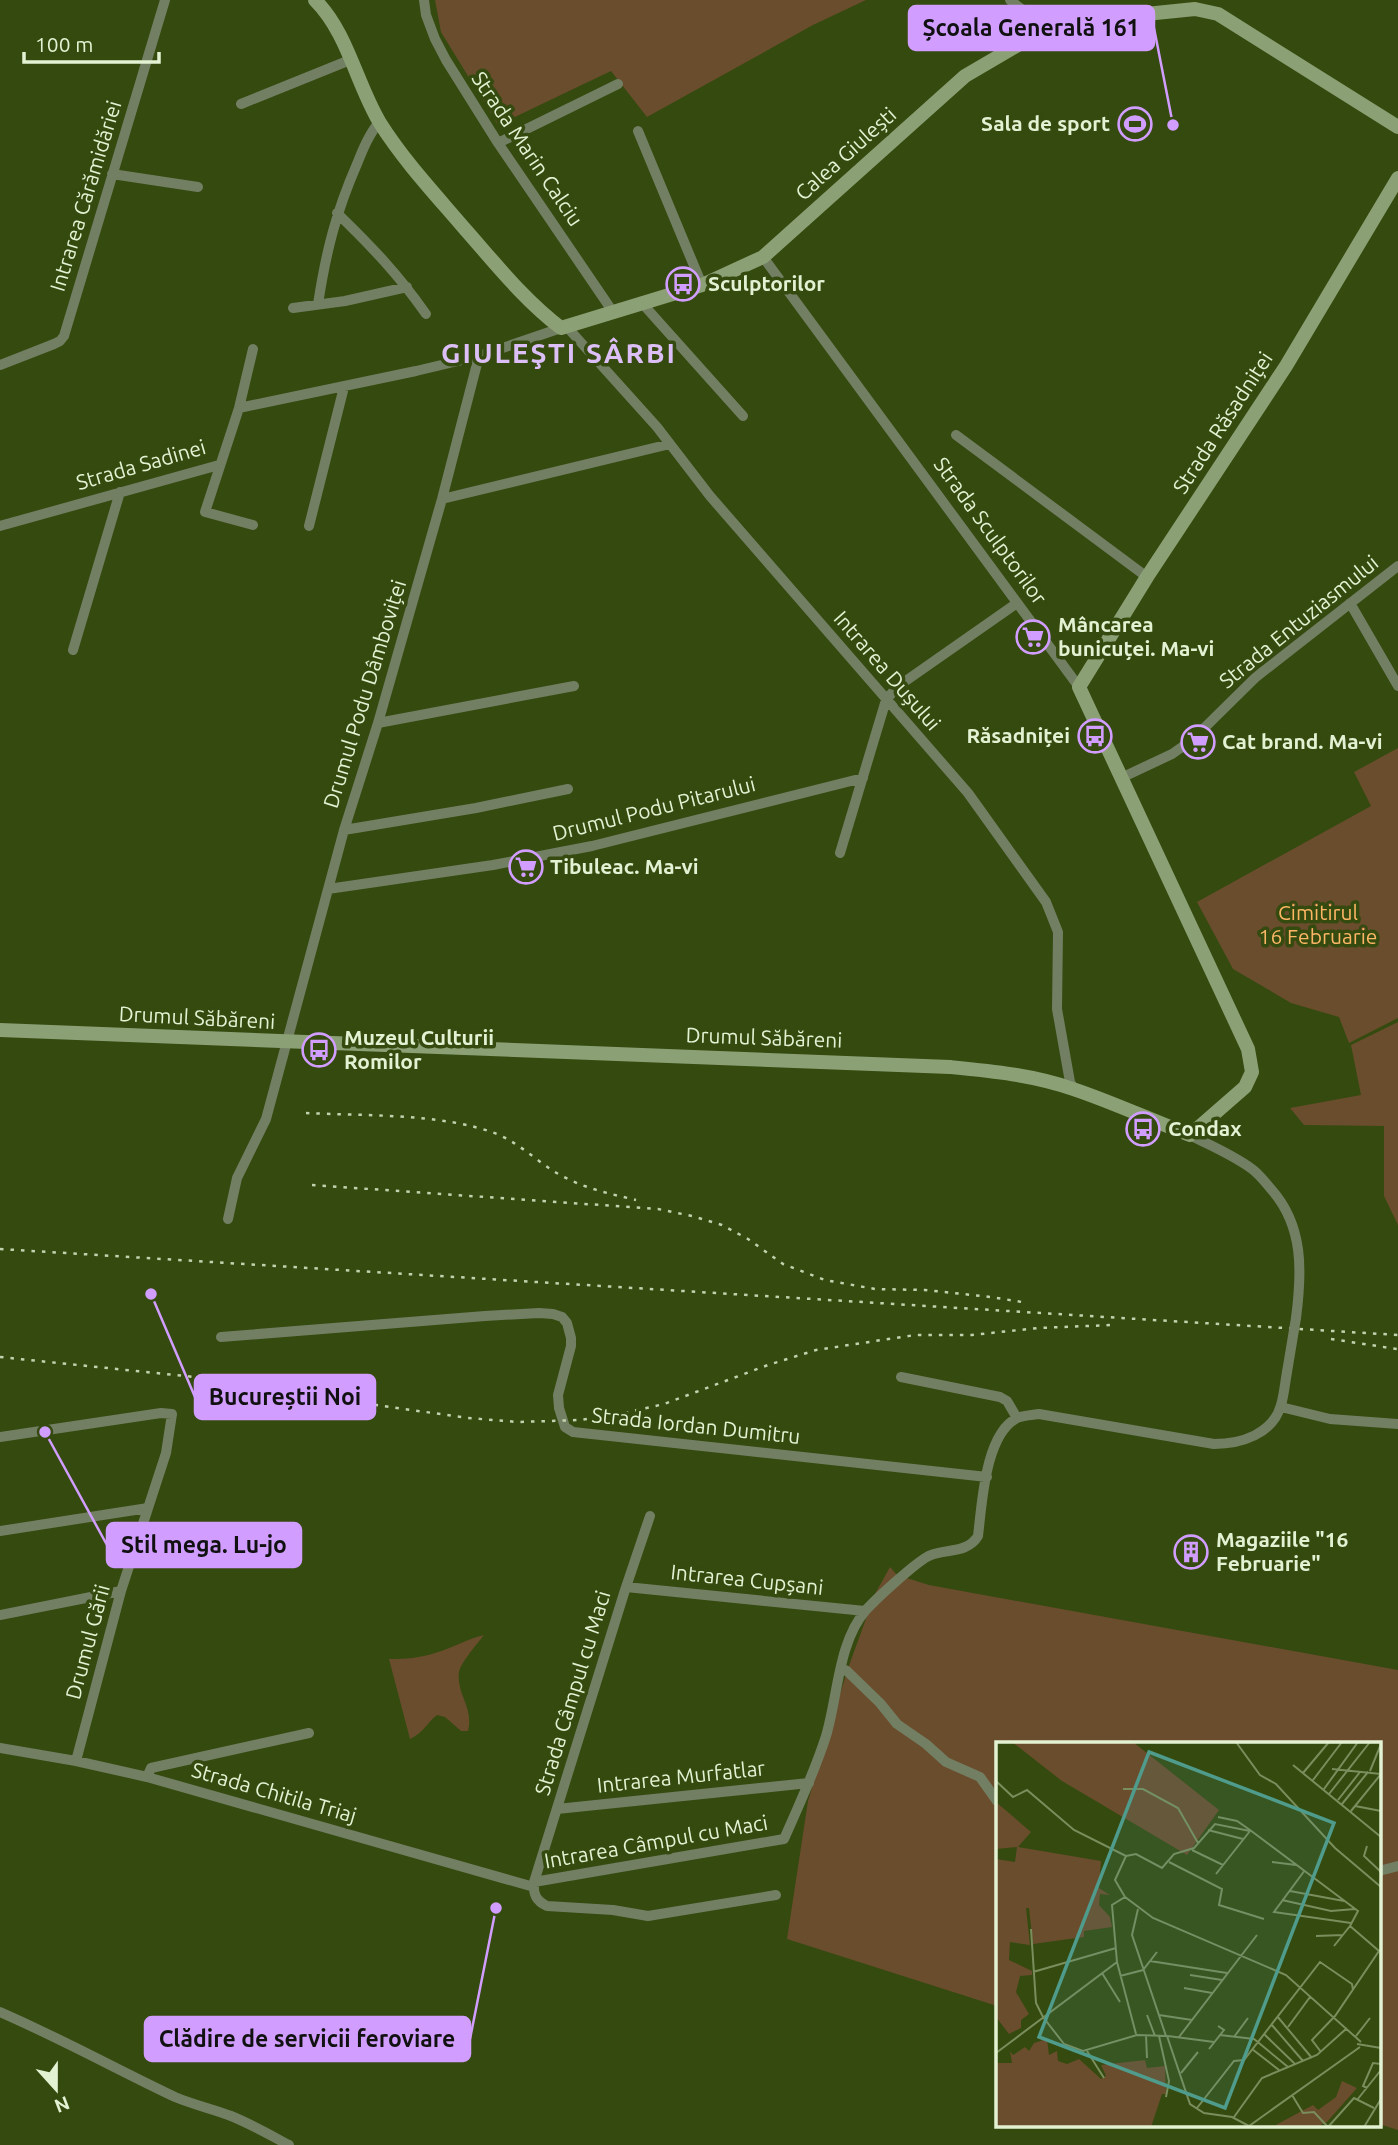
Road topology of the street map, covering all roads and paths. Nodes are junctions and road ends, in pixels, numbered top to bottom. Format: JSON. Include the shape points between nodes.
{"nodes":[{"id":1,"x":165,"y":0,"type":"edge"},
{"id":2,"x":315,"y":0,"type":"edge"},
{"id":3,"x":424,"y":0,"type":"edge"},
{"id":4,"x":1010,"y":0,"type":"edge"},
{"id":5,"x":1048,"y":30,"type":"junction"},
{"id":6,"x":350,"y":60,"type":"junction"},
{"id":7,"x":618,"y":85,"type":"dead end"},
{"id":8,"x":241,"y":104,"type":"dead end"},
{"id":9,"x":380,"y":121,"type":"junction"},
{"id":10,"x":1398,"y":127,"type":"edge"},
{"id":11,"x":639,"y":131,"type":"dead end"},
{"id":12,"x":498,"y":144,"type":"junction"},
{"id":13,"x":112,"y":174,"type":"junction"},
{"id":14,"x":1398,"y":178,"type":"edge"},
{"id":15,"x":198,"y":187,"type":"dead end"},
{"id":16,"x":337,"y":213,"type":"junction"},
{"id":17,"x":763,"y":257,"type":"junction"},
{"id":18,"x":702,"y":285,"type":"junction"},
{"id":19,"x":407,"y":287,"type":"junction"},
{"id":20,"x":641,"y":302,"type":"junction"},
{"id":21,"x":318,"y":304,"type":"junction"},
{"id":22,"x":293,"y":308,"type":"dead end"},
{"id":23,"x":613,"y":312,"type":"junction"},
{"id":24,"x":426,"y":314,"type":"dead end"},
{"id":25,"x":564,"y":327,"type":"junction"},
{"id":26,"x":253,"y":349,"type":"dead end"},
{"id":27,"x":479,"y":356,"type":"junction"},
{"id":28,"x":0,"y":365,"type":"edge"},
{"id":29,"x":344,"y":387,"type":"junction"},
{"id":30,"x":239,"y":408,"type":"junction"},
{"id":31,"x":743,"y":416,"type":"dead end"},
{"id":32,"x":956,"y":435,"type":"dead end"},
{"id":33,"x":670,"y":444,"type":"junction"},
{"id":34,"x":219,"y":465,"type":"junction"},
{"id":35,"x":120,"y":492,"type":"junction"},
{"id":36,"x":442,"y":499,"type":"junction"},
{"id":37,"x":253,"y":525,"type":"dead end"},
{"id":38,"x":0,"y":526,"type":"edge"},
{"id":39,"x":309,"y":526,"type":"dead end"},
{"id":40,"x":1398,"y":566,"type":"edge"},
{"id":41,"x":1147,"y":577,"type":"junction"},
{"id":42,"x":1017,"y":603,"type":"junction"},
{"id":43,"x":1350,"y":603,"type":"junction"},
{"id":44,"x":73,"y":650,"type":"dead end"},
{"id":45,"x":574,"y":686,"type":"dead end"},
{"id":46,"x":1398,"y":686,"type":"edge"},
{"id":47,"x":1079,"y":687,"type":"junction"},
{"id":48,"x":886,"y":700,"type":"junction"},
{"id":49,"x":379,"y":723,"type":"junction"},
{"id":50,"x":863,"y":778,"type":"junction"},
{"id":51,"x":1121,"y":778,"type":"junction"},
{"id":52,"x":568,"y":789,"type":"dead end"},
{"id":53,"x":344,"y":831,"type":"junction"},
{"id":54,"x":840,"y":853,"type":"dead end"},
{"id":55,"x":328,"y":889,"type":"junction"},
{"id":56,"x":0,"y":1030,"type":"edge"},
{"id":57,"x":288,"y":1043,"type":"junction"},
{"id":58,"x":1074,"y":1089,"type":"junction"},
{"id":59,"x":1190,"y":1135,"type":"junction"},
{"id":60,"x":228,"y":1219,"type":"dead end"},
{"id":61,"x":222,"y":1337,"type":"dead end"},
{"id":62,"x":901,"y":1377,"type":"dead end"},
{"id":63,"x":1281,"y":1407,"type":"junction"},
{"id":64,"x":1017,"y":1418,"type":"junction"},
{"id":65,"x":1398,"y":1424,"type":"edge"},
{"id":66,"x":0,"y":1437,"type":"edge"},
{"id":67,"x":987,"y":1477,"type":"junction"},
{"id":68,"x":148,"y":1508,"type":"junction"},
{"id":69,"x":650,"y":1516,"type":"dead end"},
{"id":70,"x":0,"y":1531,"type":"edge"},
{"id":71,"x":626,"y":1587,"type":"junction"},
{"id":72,"x":121,"y":1591,"type":"junction"},
{"id":73,"x":864,"y":1611,"type":"junction"},
{"id":74,"x":0,"y":1615,"type":"edge"},
{"id":75,"x":841,"y":1668,"type":"junction"},
{"id":76,"x":309,"y":1733,"type":"dead end"},
{"id":77,"x":0,"y":1748,"type":"edge"},
{"id":78,"x":76,"y":1761,"type":"junction"},
{"id":79,"x":147,"y":1777,"type":"junction"},
{"id":80,"x":809,"y":1783,"type":"junction"},
{"id":81,"x":996,"y":1800,"type":"edge"},
{"id":82,"x":557,"y":1809,"type":"junction"},
{"id":83,"x":1398,"y":1866,"type":"edge"},
{"id":84,"x":1380,"y":1871,"type":"edge"},
{"id":85,"x":534,"y":1885,"type":"junction"},
{"id":86,"x":776,"y":1895,"type":"dead end"},
{"id":87,"x":0,"y":2012,"type":"edge"},
{"id":88,"x":289,"y":2145,"type":"edge"}],
"edges":[{"from":1,"to":13,"type":"street","name":"Intrarea Cărămidăriei"},
{"from":2,"to":6,"type":"main road","via":[[330,17]]},
{"from":3,"to":12,"type":"street","name":"Strada Marin Calciu","via":[[435,39]]},
{"from":4,"to":5,"type":"street"},
{"from":5,"to":10,"type":"main road","name":"Calea Giulești","via":[[1104,17],[1195,9],[1218,14]]},
{"from":5,"to":17,"type":"main road","name":"Calea Giulești","via":[[965,76]]},
{"from":6,"to":8,"type":"street"},
{"from":6,"to":9,"type":"main road"},
{"from":7,"to":12,"type":"street"},
{"from":9,"to":16,"type":"street"},
{"from":9,"to":25,"type":"main road","via":[[519,291]]},
{"from":11,"to":18,"type":"street"},
{"from":12,"to":23,"type":"street","name":"Strada Marin Calciu"},
{"from":13,"to":15,"type":"street"},
{"from":13,"to":28,"type":"street","name":"Intrarea Cărămidăriei","via":[[64,336]]},
{"from":14,"to":41,"type":"main road","name":"Strada Răsadniței","via":[[1286,366]]},
{"from":16,"to":19,"type":"street"},
{"from":16,"to":21,"type":"street"},
{"from":17,"to":18,"type":"main road","name":"Calea Giulești"},
{"from":17,"to":42,"type":"street","name":"Strada Sculptorilor"},
{"from":18,"to":20,"type":"main road","name":"Calea Giulești"},
{"from":19,"to":21,"type":"street"},
{"from":19,"to":24,"type":"street"},
{"from":20,"to":23,"type":"main road","name":"Calea Giulești"},
{"from":20,"to":31,"type":"street"},
{"from":21,"to":22,"type":"street"},
{"from":23,"to":25,"type":"main road","name":"Calea Giulești"},
{"from":25,"to":27,"type":"street"},
{"from":25,"to":33,"type":"street","name":"Intrarea Dușului"},
{"from":26,"to":30,"type":"street","name":"Strada Sadinei"},
{"from":27,"to":29,"type":"street"},
{"from":27,"to":36,"type":"street","name":"Drumul Podu Dâmboviței"},
{"from":29,"to":30,"type":"street"},
{"from":29,"to":39,"type":"street"},
{"from":30,"to":34,"type":"street","name":"Strada Sadinei"},
{"from":32,"to":41,"type":"street"},
{"from":33,"to":36,"type":"street"},
{"from":33,"to":48,"type":"street","name":"Intrarea Dușului"},
{"from":34,"to":35,"type":"street","name":"Strada Sadinei"},
{"from":34,"to":37,"type":"street","via":[[205,512]]},
{"from":35,"to":38,"type":"street","name":"Strada Sadinei"},
{"from":35,"to":44,"type":"street"},
{"from":36,"to":49,"type":"street","name":"Drumul Podu Dâmboviței"},
{"from":40,"to":43,"type":"street","name":"Strada Entuziasmului"},
{"from":41,"to":47,"type":"main road","name":"Strada Răsadniței"},
{"from":42,"to":47,"type":"street","name":"Strada Sculptorilor"},
{"from":42,"to":48,"type":"street","via":[[897,687]]},
{"from":43,"to":46,"type":"street"},
{"from":43,"to":51,"type":"street","name":"Strada Entuziasmului","via":[[1256,677],[1192,740]]},
{"from":45,"to":49,"type":"street"},
{"from":47,"to":51,"type":"main road","name":"Strada Sculptorilor"},
{"from":48,"to":50,"type":"street"},
{"from":48,"to":58,"type":"street","name":"Intrarea Dușului","via":[[968,793],[1046,902],[1058,932],[1057,1009]]},
{"from":49,"to":53,"type":"street","name":"Drumul Podu Dâmboviței"},
{"from":50,"to":54,"type":"street"},
{"from":50,"to":55,"type":"street","name":"Drumul Podu Pitarului","via":[[592,846]]},
{"from":51,"to":59,"type":"main road","name":"Strada Sculptorilor","via":[[1248,1049],[1252,1072],[1245,1087]]},
{"from":52,"to":53,"type":"street"},
{"from":53,"to":55,"type":"street","name":"Drumul Podu Dâmboviței"},
{"from":55,"to":57,"type":"street","name":"Drumul Podu Dâmboviței"},
{"from":56,"to":57,"type":"main road","name":"Drumul Săbăreni"},
{"from":57,"to":58,"type":"main road","name":"Drumul Săbăreni","via":[[950,1067],[1003,1072]]},
{"from":57,"to":60,"type":"street","via":[[266,1119],[237,1178]]},
{"from":58,"to":59,"type":"main road","name":"Drumul Săbăreni"},
{"from":59,"to":63,"type":"street","name":"Drumul Săbăreni","bridge":true,"via":[[1255,1171],[1278,1196],[1291,1220],[1300,1253],[1301,1281]]},
{"from":61,"to":67,"type":"street","name":"Strada Iordan Dumitru","via":[[553,1314],[567,1323],[571,1338],[558,1395],[562,1420],[569,1430]]},
{"from":62,"to":64,"type":"street","via":[[1000,1397]]},
{"from":63,"to":64,"type":"street","via":[[1264,1429],[1225,1444],[1039,1415]]},
{"from":63,"to":65,"type":"street","via":[[1330,1419]]},
{"from":64,"to":67,"type":"street","via":[[997,1439]]},
{"from":66,"to":68,"type":"street","name":"Drumul Gării","via":[[172,1414],[168,1447]]},
{"from":67,"to":73,"type":"street","via":[[975,1541],[925,1558]]},
{"from":68,"to":70,"type":"street"},
{"from":68,"to":72,"type":"street","name":"Drumul Gării"},
{"from":69,"to":71,"type":"street","name":"Strada Câmpul cu Maci"},
{"from":71,"to":73,"type":"street","name":"Intrarea Cupșani"},
{"from":71,"to":82,"type":"street","name":"Strada Câmpul cu Maci"},
{"from":72,"to":74,"type":"street"},
{"from":72,"to":78,"type":"street","name":"Drumul Gării"},
{"from":73,"to":75,"type":"street"},
{"from":75,"to":80,"type":"street"},
{"from":75,"to":81,"type":"street","via":[[897,1724],[946,1762],[980,1777]]},
{"from":76,"to":79,"type":"street","via":[[151,1768]]},
{"from":77,"to":78,"type":"street","name":"Strada Chitila Triaj"},
{"from":78,"to":79,"type":"street","name":"Strada Chitila Triaj"},
{"from":79,"to":85,"type":"street","name":"Strada Chitila Triaj"},
{"from":80,"to":82,"type":"street","name":"Intrarea Murfatlar"},
{"from":80,"to":85,"type":"street","name":"Intrarea Câmpul cu Maci","via":[[784,1839]]},
{"from":82,"to":85,"type":"street","name":"Strada Câmpul cu Maci"},
{"from":83,"to":84,"type":"street"},
{"from":85,"to":86,"type":"street","via":[[537,1900],[547,1906],[648,1916]]},
{"from":87,"to":88,"type":"street","via":[[188,2103],[241,2120]]}]}
